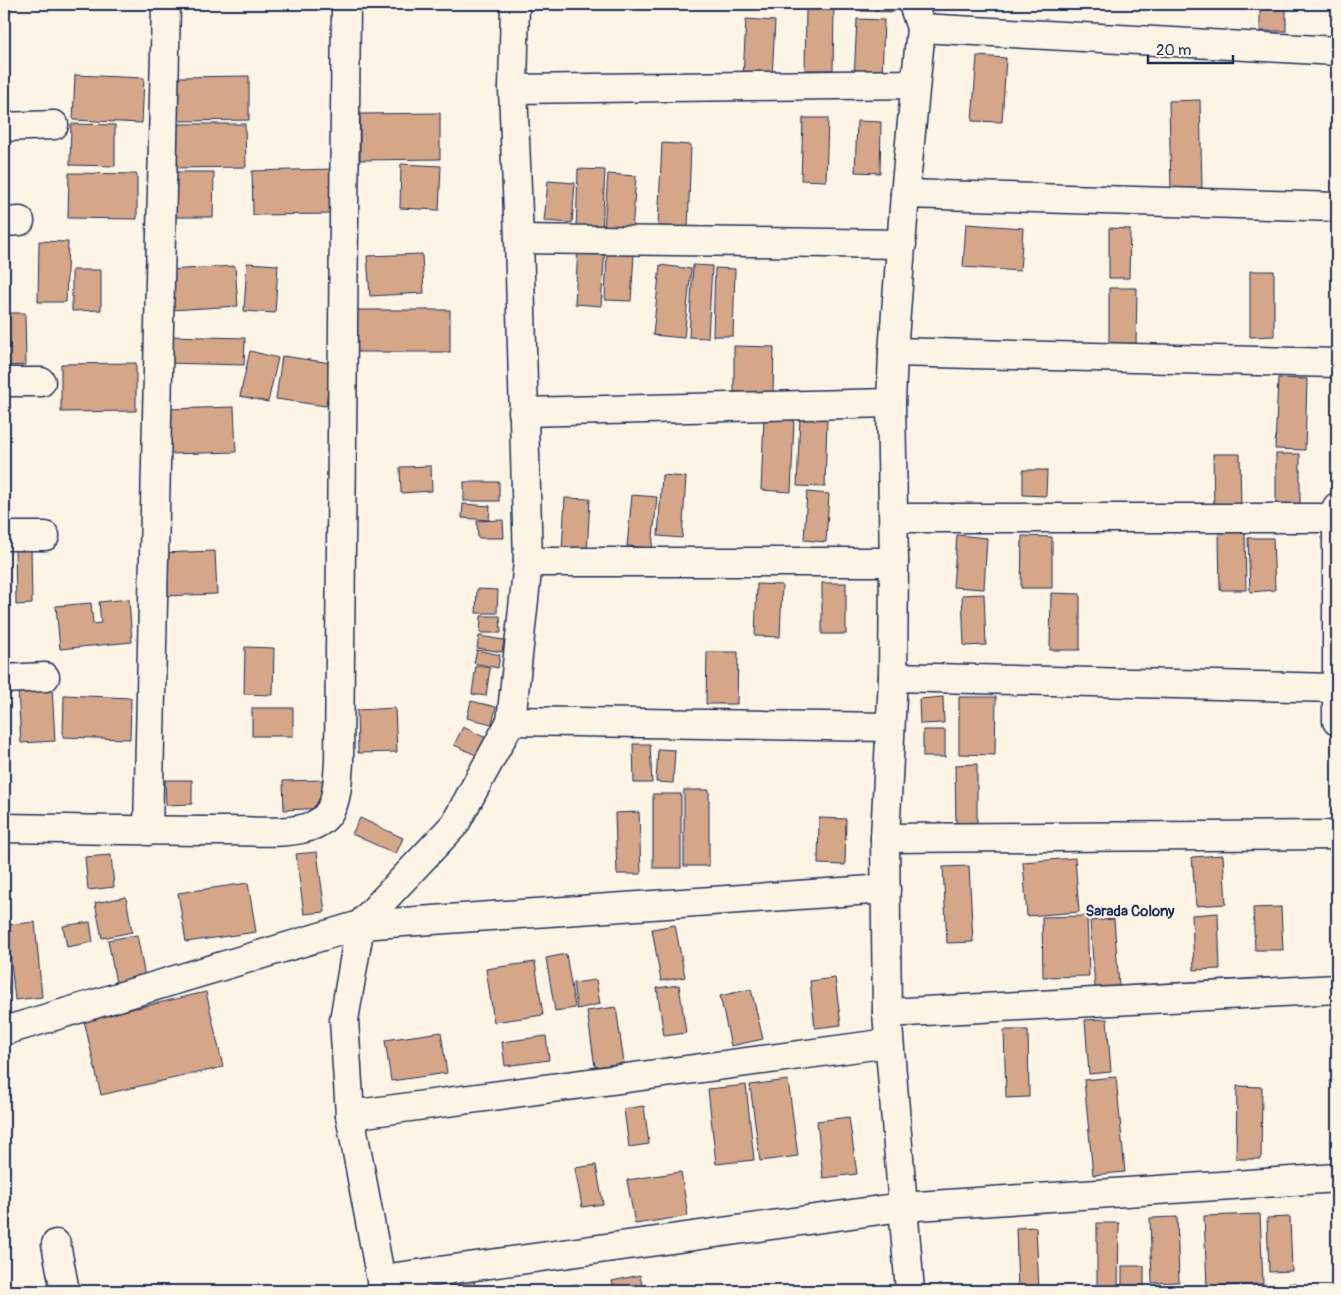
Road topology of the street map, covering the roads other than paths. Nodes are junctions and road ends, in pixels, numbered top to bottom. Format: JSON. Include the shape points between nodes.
{"nodes":[{"id":1,"x":166,"y":4,"type":"edge"},
{"id":2,"x":346,"y":4,"type":"edge"},
{"id":3,"x":515,"y":4,"type":"edge"},
{"id":4,"x":917,"y":16,"type":"edge"},
{"id":5,"x":1337,"y":51,"type":"edge"},
{"id":6,"x":915,"y":84,"type":"junction"},
{"id":7,"x":513,"y":88,"type":"junction"},
{"id":8,"x":54,"y":125,"type":"dead end"},
{"id":9,"x":4,"y":127,"type":"edge"},
{"id":10,"x":905,"y":194,"type":"junction"},
{"id":11,"x":1337,"y":207,"type":"edge"},
{"id":12,"x":519,"y":239,"type":"junction"},
{"id":13,"x":902,"y":244,"type":"junction"},
{"id":14,"x":892,"y":352,"type":"junction"},
{"id":15,"x":1337,"y":364,"type":"edge"},
{"id":16,"x":4,"y":382,"type":"edge"},
{"id":17,"x":41,"y":382,"type":"dead end"},
{"id":18,"x":891,"y":403,"type":"junction"},
{"id":19,"x":523,"y":412,"type":"junction"},
{"id":20,"x":1337,"y":507,"type":"edge"},
{"id":21,"x":894,"y":518,"type":"junction"},
{"id":22,"x":1337,"y":518,"type":"edge"},
{"id":23,"x":4,"y":536,"type":"edge"},
{"id":24,"x":45,"y":536,"type":"dead end"},
{"id":25,"x":528,"y":562,"type":"junction"},
{"id":26,"x":894,"y":562,"type":"junction"},
{"id":27,"x":45,"y":677,"type":"dead end"},
{"id":28,"x":893,"y":677,"type":"junction"},
{"id":29,"x":4,"y":679,"type":"edge"},
{"id":30,"x":1336,"y":688,"type":"edge"},
{"id":31,"x":511,"y":721,"type":"junction"},
{"id":32,"x":1337,"y":722,"type":"edge"},
{"id":33,"x":889,"y":727,"type":"junction"},
{"id":34,"x":4,"y":828,"type":"edge"},
{"id":35,"x":148,"y":831,"type":"junction"},
{"id":36,"x":1337,"y":835,"type":"edge"},
{"id":37,"x":885,"y":838,"type":"junction"},
{"id":38,"x":886,"y":889,"type":"junction"},
{"id":39,"x":360,"y":925,"type":"junction"},
{"id":40,"x":1337,"y":989,"type":"edge"},
{"id":41,"x":887,"y":1013,"type":"junction"},
{"id":42,"x":4,"y":1031,"type":"edge"},
{"id":43,"x":889,"y":1043,"type":"junction"},
{"id":44,"x":350,"y":1116,"type":"junction"},
{"id":45,"x":1337,"y":1178,"type":"edge"},
{"id":46,"x":902,"y":1207,"type":"junction"},
{"id":47,"x":56,"y":1244,"type":"dead end"},
{"id":48,"x":382,"y":1285,"type":"edge"},
{"id":49,"x":65,"y":1291,"type":"edge"},
{"id":50,"x":910,"y":1291,"type":"edge"}],
"edges":[{"from":1,"to":35,"type":"street"},
{"from":2,"to":35,"type":"street","via":[[339,762],[336,797],[331,811],[315,825],[292,831]]},
{"from":3,"to":7,"type":"street"},
{"from":4,"to":5,"type":"street"},
{"from":4,"to":6,"type":"street"},
{"from":6,"to":7,"type":"street"},
{"from":6,"to":10,"type":"street"},
{"from":7,"to":12,"type":"street"},
{"from":8,"to":9,"type":"street"},
{"from":10,"to":11,"type":"street"},
{"from":10,"to":13,"type":"street"},
{"from":12,"to":13,"type":"street"},
{"from":12,"to":19,"type":"street"},
{"from":13,"to":14,"type":"street"},
{"from":14,"to":15,"type":"street"},
{"from":14,"to":18,"type":"street"},
{"from":16,"to":17,"type":"street"},
{"from":18,"to":19,"type":"street"},
{"from":18,"to":21,"type":"street"},
{"from":19,"to":25,"type":"street"},
{"from":20,"to":22,"type":"street"},
{"from":21,"to":22,"type":"street"},
{"from":21,"to":26,"type":"street"},
{"from":22,"to":30,"type":"street"},
{"from":23,"to":24,"type":"street"},
{"from":25,"to":26,"type":"street"},
{"from":25,"to":31,"type":"street"},
{"from":26,"to":28,"type":"street"},
{"from":27,"to":29,"type":"street"},
{"from":28,"to":30,"type":"street"},
{"from":28,"to":33,"type":"street"},
{"from":30,"to":32,"type":"street"},
{"from":31,"to":33,"type":"street"},
{"from":31,"to":39,"type":"street","via":[[455,824]]},
{"from":33,"to":37,"type":"street"},
{"from":34,"to":35,"type":"street"},
{"from":36,"to":37,"type":"street"},
{"from":37,"to":38,"type":"street"},
{"from":38,"to":39,"type":"street"},
{"from":38,"to":41,"type":"street"},
{"from":39,"to":42,"type":"street"},
{"from":39,"to":44,"type":"street","via":[[344,1020]]},
{"from":40,"to":41,"type":"street"},
{"from":41,"to":43,"type":"street"},
{"from":43,"to":44,"type":"street"},
{"from":43,"to":46,"type":"street"},
{"from":44,"to":48,"type":"street"},
{"from":45,"to":46,"type":"street"},
{"from":46,"to":48,"type":"street"},
{"from":46,"to":50,"type":"street"},
{"from":47,"to":49,"type":"street"}]}
